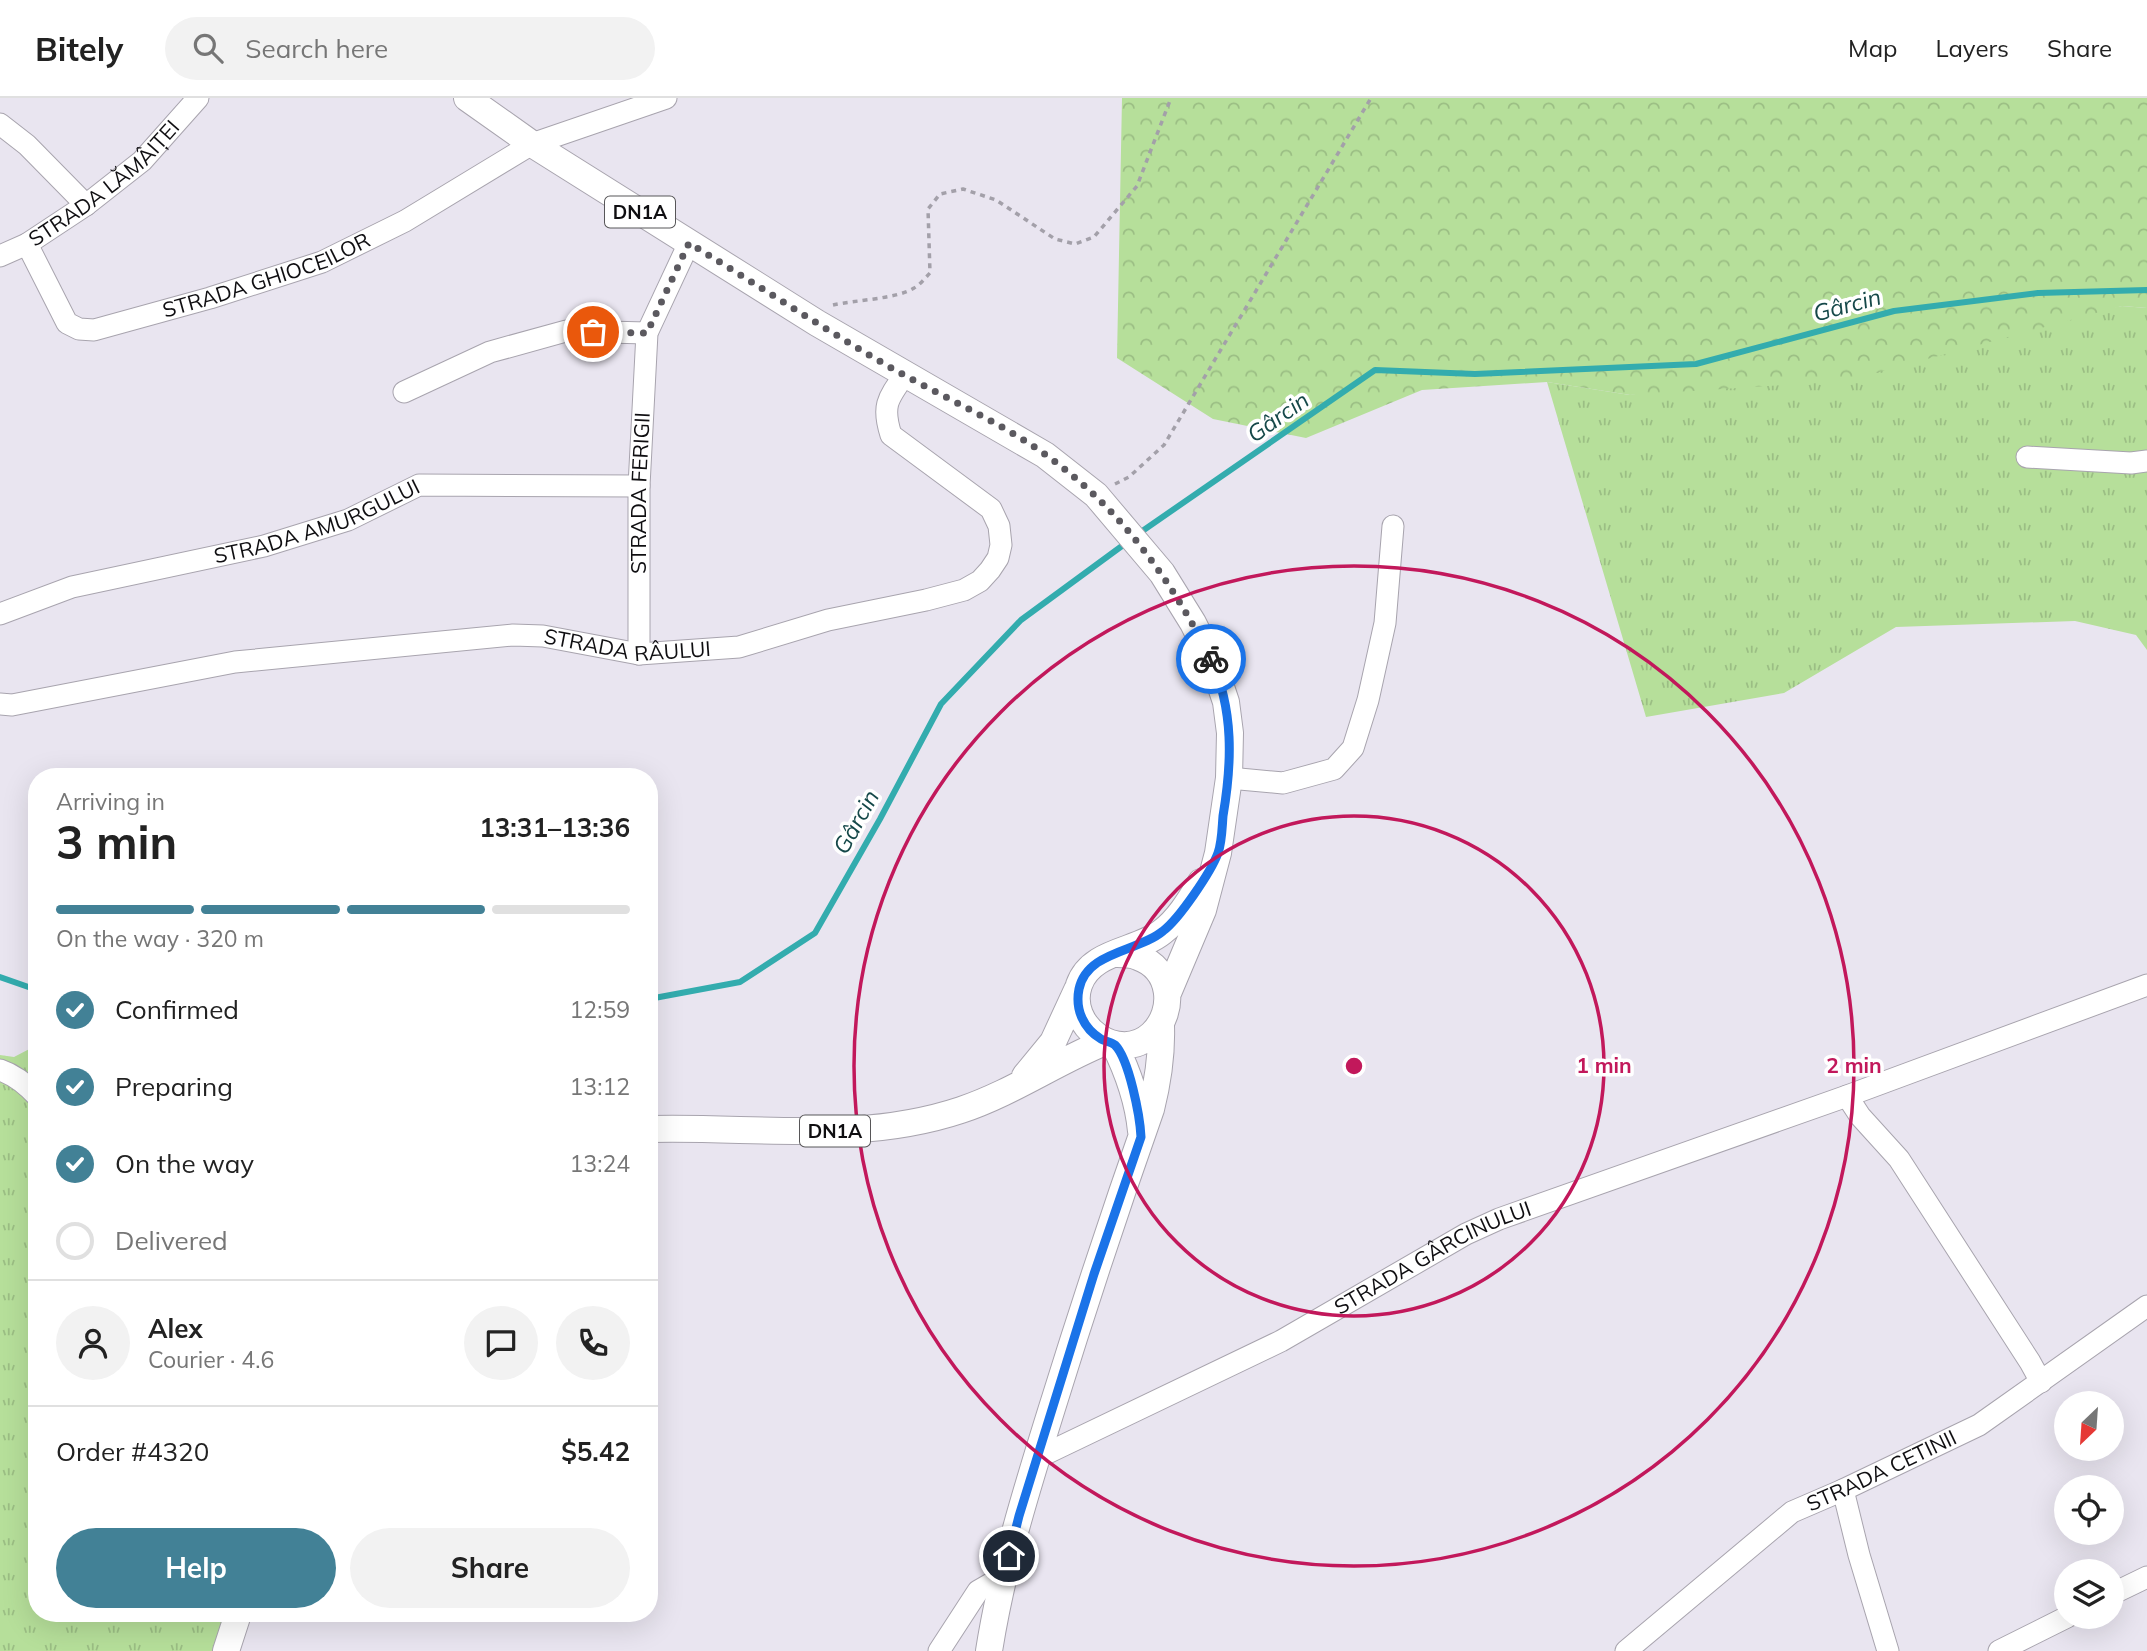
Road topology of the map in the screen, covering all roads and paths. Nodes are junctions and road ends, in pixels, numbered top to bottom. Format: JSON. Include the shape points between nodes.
{"nodes":[{"id":1,"x":198,"y":98,"type":"edge"},
{"id":2,"x":467,"y":98,"type":"edge"},
{"id":3,"x":666,"y":98,"type":"edge"},
{"id":4,"x":1171,"y":98,"type":"edge"},
{"id":5,"x":1371,"y":98,"type":"edge"},
{"id":6,"x":0,"y":124,"type":"edge"},
{"id":7,"x":532,"y":144,"type":"junction"},
{"id":8,"x":86,"y":205,"type":"junction"},
{"id":9,"x":689,"y":243,"type":"junction"},
{"id":10,"x":27,"y":244,"type":"junction"},
{"id":11,"x":0,"y":256,"type":"edge"},
{"id":12,"x":817,"y":323,"type":"junction"},
{"id":13,"x":647,"y":333,"type":"junction"},
{"id":14,"x":904,"y":376,"type":"junction"},
{"id":15,"x":404,"y":392,"type":"dead end"},
{"id":16,"x":2027,"y":457,"type":"dead end"},
{"id":17,"x":2147,"y":461,"type":"edge"},
{"id":18,"x":639,"y":486,"type":"junction"},
{"id":19,"x":1096,"y":495,"type":"junction"},
{"id":20,"x":1393,"y":526,"type":"dead end"},
{"id":21,"x":0,"y":614,"type":"edge"},
{"id":22,"x":639,"y":654,"type":"junction"},
{"id":23,"x":0,"y":704,"type":"edge"},
{"id":24,"x":1229,"y":778,"type":"junction"},
{"id":25,"x":1218,"y":853,"type":"junction"},
{"id":26,"x":1117,"y":954,"type":"junction"},
{"id":27,"x":1079,"y":985,"type":"junction"},
{"id":28,"x":2147,"y":985,"type":"edge"},
{"id":29,"x":1168,"y":993,"type":"junction"},
{"id":30,"x":1161,"y":1026,"type":"junction"},
{"id":31,"x":1110,"y":1043,"type":"junction"},
{"id":32,"x":0,"y":1070,"type":"edge"},
{"id":33,"x":28,"y":1086,"type":"edge"},
{"id":34,"x":1014,"y":1088,"type":"junction"},
{"id":35,"x":1847,"y":1096,"type":"junction"},
{"id":36,"x":658,"y":1129,"type":"edge"},
{"id":37,"x":1141,"y":1137,"type":"junction"},
{"id":38,"x":2147,"y":1306,"type":"edge"},
{"id":39,"x":2041,"y":1382,"type":"junction"},
{"id":40,"x":1037,"y":1458,"type":"junction"},
{"id":41,"x":1843,"y":1490,"type":"junction"},
{"id":42,"x":1004,"y":1576,"type":"junction"},
{"id":43,"x":2147,"y":1577,"type":"edge"},
{"id":44,"x":2124,"y":1588,"type":"edge"},
{"id":45,"x":235,"y":1622,"type":"edge"},
{"id":46,"x":2054,"y":1624,"type":"edge"},
{"id":47,"x":226,"y":1651,"type":"edge"},
{"id":48,"x":939,"y":1651,"type":"edge"},
{"id":49,"x":989,"y":1651,"type":"edge"},
{"id":50,"x":1626,"y":1651,"type":"edge"},
{"id":51,"x":1888,"y":1651,"type":"edge"},
{"id":52,"x":1999,"y":1651,"type":"edge"}],
"edges":[{"from":1,"to":8,"type":"street","name":"STRADA LĂMÂIȚEI","via":[[142,161]]},
{"from":2,"to":7,"type":"main road","number":"DN1A"},
{"from":3,"to":7,"type":"street","name":"STRADA GHIOCEILOR"},
{"from":4,"to":12,"type":"path","via":[[1137,186],[1094,237],[1075,244],[1055,239],[996,200],[963,189],[940,194],[929,209],[930,273],[914,289],[833,305]]},
{"from":5,"to":19,"type":"path","via":[[1164,445],[1129,477]]},
{"from":6,"to":8,"type":"street"},
{"from":7,"to":9,"type":"main road","number":"DN1A"},
{"from":7,"to":10,"type":"street","name":"STRADA GHIOCEILOR","via":[[405,221],[322,262],[94,330],[67,323]]},
{"from":8,"to":10,"type":"street","name":"STRADA LĂMÂIȚEI"},
{"from":9,"to":12,"type":"main road","number":"DN1A"},
{"from":9,"to":13,"type":"street","name":"STRADA FERIGII"},
{"from":10,"to":11,"type":"street","name":"STRADA LĂMÂIȚEI"},
{"from":12,"to":14,"type":"main road","number":"DN1A"},
{"from":13,"to":15,"type":"street","via":[[566,331],[490,352]]},
{"from":13,"to":18,"type":"street","name":"STRADA FERIGII"},
{"from":14,"to":19,"type":"main road","number":"DN1A","via":[[1017,437]]},
{"from":14,"to":22,"type":"street","name":"STRADA RÂULUI","via":[[888,398],[886,418],[891,435],[990,509],[999,526],[1002,545],[998,558],[980,581],[964,590],[828,620],[738,647]]},
{"from":16,"to":17,"type":"street"},
{"from":18,"to":21,"type":"street","name":"STRADA AMURGULUI","via":[[419,485],[348,520],[276,543],[72,587]]},
{"from":18,"to":22,"type":"street","name":"STRADA FERIGII"},
{"from":19,"to":24,"type":"main road","number":"DN1A","via":[[1162,573],[1213,663],[1226,702]]},
{"from":20,"to":24,"type":"street","via":[[1385,623],[1353,748],[1334,769],[1283,783]]},
{"from":22,"to":23,"type":"street","name":"STRADA RÂULUI","via":[[513,635],[235,662]]},
{"from":24,"to":25,"type":"main road","number":"DN1A"},
{"from":25,"to":26,"type":"main road","number":"DN1A","via":[[1170,925]]},
{"from":25,"to":29,"type":"main road","number":"DN1A","via":[[1203,910]]},
{"from":26,"to":27,"type":"main road","number":"DN1A","via":[[1100,960]]},
{"from":26,"to":29,"type":"main road","via":[[1137,956],[1151,964]]},
{"from":27,"to":31,"type":"main road","via":[[1077,999],[1085,1024]]},
{"from":27,"to":34,"type":"main road","number":"DN1A","via":[[1053,1042]]},
{"from":28,"to":35,"type":"street","name":"STRADA GÂRCINULUI"},
{"from":29,"to":30,"type":"main road","number":"DN1A"},
{"from":30,"to":31,"type":"main road","number":"DN1A","via":[[1132,1044]]},
{"from":30,"to":37,"type":"main road","via":[[1158,1081]]},
{"from":31,"to":34,"type":"main road","number":"DN1A","via":[[1065,1060]]},
{"from":31,"to":37,"type":"main road","via":[[1133,1091]]},
{"from":32,"to":33,"type":"street"},
{"from":34,"to":36,"type":"main road","number":"DN1A","via":[[960,1110],[895,1126],[818,1132]]},
{"from":35,"to":39,"type":"street","via":[[1899,1159]]},
{"from":35,"to":40,"type":"street","name":"STRADA GÂRCINULUI","via":[[1499,1219],[1281,1341]]},
{"from":37,"to":40,"type":"main road"},
{"from":38,"to":39,"type":"street","name":"STRADA CETINII"},
{"from":39,"to":41,"type":"street","name":"STRADA CETINII","via":[[1979,1425]]},
{"from":40,"to":42,"type":"main road"},
{"from":41,"to":50,"type":"street","name":"STRADA CETINII","via":[[1792,1512]]},
{"from":41,"to":51,"type":"street"},
{"from":42,"to":48,"type":"street","via":[[978,1591]]},
{"from":42,"to":49,"type":"main road"},
{"from":43,"to":44,"type":"street"},
{"from":45,"to":47,"type":"main road"},
{"from":46,"to":52,"type":"street"}]}
